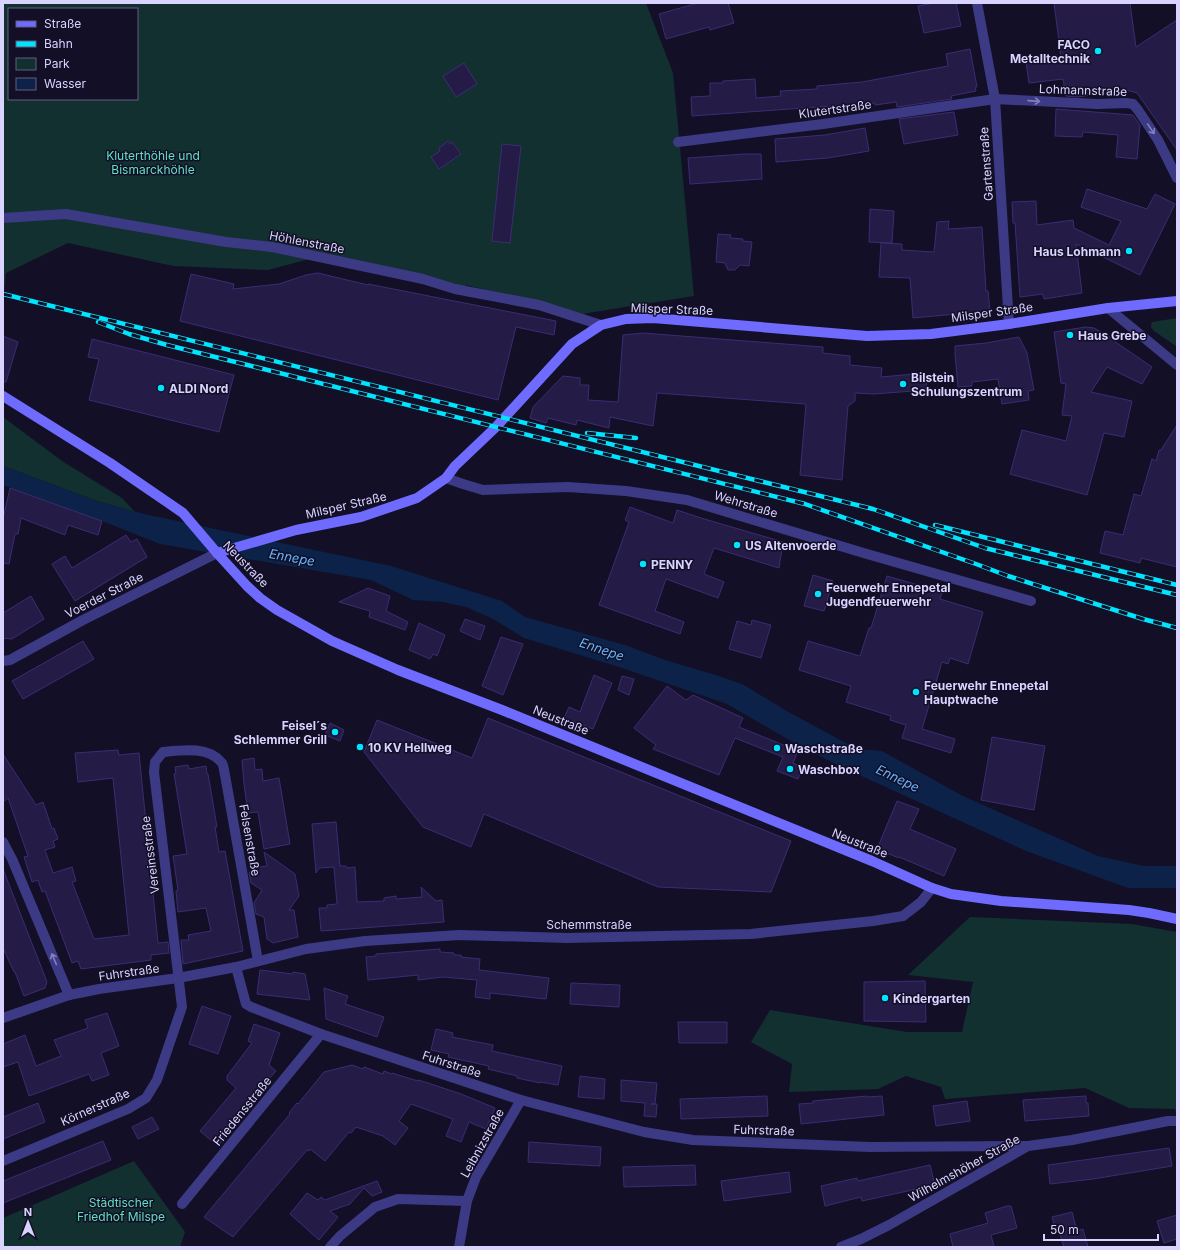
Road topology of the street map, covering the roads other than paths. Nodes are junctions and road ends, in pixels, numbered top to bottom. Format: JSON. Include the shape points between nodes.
{"nodes":[{"id":1,"x":977,"y":3,"type":"edge"},
{"id":2,"x":995,"y":99,"type":"junction"},
{"id":3,"x":678,"y":142,"type":"dead end"},
{"id":4,"x":1177,"y":178,"type":"edge"},
{"id":5,"x":3,"y":218,"type":"edge"},
{"id":6,"x":1177,"y":301,"type":"edge"},
{"id":7,"x":1108,"y":308,"type":"junction"},
{"id":8,"x":1009,"y":324,"type":"junction"},
{"id":9,"x":601,"y":325,"type":"junction"},
{"id":10,"x":1177,"y":365,"type":"edge"},
{"id":11,"x":3,"y":396,"type":"edge"},
{"id":12,"x":446,"y":478,"type":"junction"},
{"id":13,"x":217,"y":553,"type":"junction"},
{"id":14,"x":1031,"y":601,"type":"dead end"},
{"id":15,"x":3,"y":662,"type":"edge"},
{"id":16,"x":185,"y":750,"type":"joint"},
{"id":17,"x":3,"y":842,"type":"edge"},
{"id":18,"x":932,"y":888,"type":"junction"},
{"id":19,"x":1177,"y":919,"type":"edge"},
{"id":20,"x":258,"y":961,"type":"junction"},
{"id":21,"x":236,"y":967,"type":"junction"},
{"id":22,"x":178,"y":978,"type":"junction"},
{"id":23,"x":69,"y":995,"type":"junction"},
{"id":24,"x":3,"y":1018,"type":"edge"},
{"id":25,"x":321,"y":1034,"type":"junction"},
{"id":26,"x":521,"y":1100,"type":"junction"},
{"id":27,"x":1177,"y":1121,"type":"edge"},
{"id":28,"x":1028,"y":1146,"type":"junction"},
{"id":29,"x":3,"y":1161,"type":"edge"},
{"id":30,"x":467,"y":1201,"type":"junction"},
{"id":31,"x":182,"y":1204,"type":"dead end"},
{"id":32,"x":330,"y":1247,"type":"edge"},
{"id":33,"x":459,"y":1247,"type":"edge"},
{"id":34,"x":841,"y":1247,"type":"edge"}],
"edges":[{"from":1,"to":2,"type":"street","name":"Gartenstraße"},
{"from":2,"to":3,"type":"street","name":"Klutertstraße"},
{"from":2,"to":4,"type":"street","name":"Lohmannstraße","one_way":true,"via":[[1133,104],[1158,140]]},
{"from":2,"to":8,"type":"street","name":"Gartenstraße"},
{"from":5,"to":9,"type":"street","name":"Höhlenstraße","via":[[66,214],[226,242],[272,247],[423,279],[455,289],[539,305]]},
{"from":6,"to":7,"type":"main road","name":"Milsper Straße"},
{"from":7,"to":8,"type":"main road","name":"Milsper Straße"},
{"from":7,"to":10,"type":"street"},
{"from":8,"to":9,"type":"main road","name":"Milsper Straße","via":[[931,334],[867,336],[653,318],[626,319]]},
{"from":9,"to":12,"type":"main road","name":"Milsper Straße","via":[[572,344]]},
{"from":11,"to":13,"type":"main road","name":"Neustraße","via":[[184,513]]},
{"from":12,"to":13,"type":"main road","name":"Milsper Straße","via":[[417,498],[389,508],[361,517],[296,530]]},
{"from":12,"to":14,"type":"street","name":"Wehrstraße","via":[[483,490],[568,486],[687,500]]},
{"from":13,"to":15,"type":"street","name":"Voerder Straße"},
{"from":13,"to":18,"type":"main road","name":"Neustraße","via":[[260,598],[332,641]]},
{"from":16,"to":20,"type":"street","name":"Felsenstraße","via":[[199,750],[222,763]]},
{"from":16,"to":22,"type":"street","name":"Vereinsstraße","via":[[164,752],[155,762],[154,772]]},
{"from":23,"to":17,"type":"street","one_way":true},
{"from":18,"to":19,"type":"main road","name":"Neustraße","via":[[974,898],[1129,910]]},
{"from":18,"to":20,"type":"street","name":"Schemmstraße","via":[[921,902],[903,916],[873,921],[759,933],[567,938],[459,935],[365,941],[314,948]]},
{"from":20,"to":21,"type":"street","name":"Schemmstraße"},
{"from":21,"to":22,"type":"street","name":"Fuhrstraße"},
{"from":21,"to":25,"type":"street","name":"Fuhrstraße","via":[[246,1004]]},
{"from":22,"to":23,"type":"street","name":"Fuhrstraße"},
{"from":22,"to":29,"type":"street","name":"Körnerstraße","via":[[182,1007],[157,1080],[146,1098],[118,1113]]},
{"from":23,"to":24,"type":"street","name":"Fuhrstraße"},
{"from":25,"to":26,"type":"street","name":"Fuhrstraße"},
{"from":25,"to":31,"type":"street","name":"Friedensstraße"},
{"from":26,"to":28,"type":"street","name":"Fuhrstraße","via":[[644,1132],[693,1140],[870,1147]]},
{"from":26,"to":30,"type":"street","name":"Leibnizstraße","via":[[476,1177]]},
{"from":27,"to":28,"type":"street","name":"Wilhelmshöher Straße"},
{"from":28,"to":34,"type":"street","name":"Wilhelmshöher Straße","via":[[889,1225]]},
{"from":30,"to":32,"type":"street","via":[[398,1199],[375,1207]]},
{"from":30,"to":33,"type":"street","name":"Leibnizstraße"}]}
